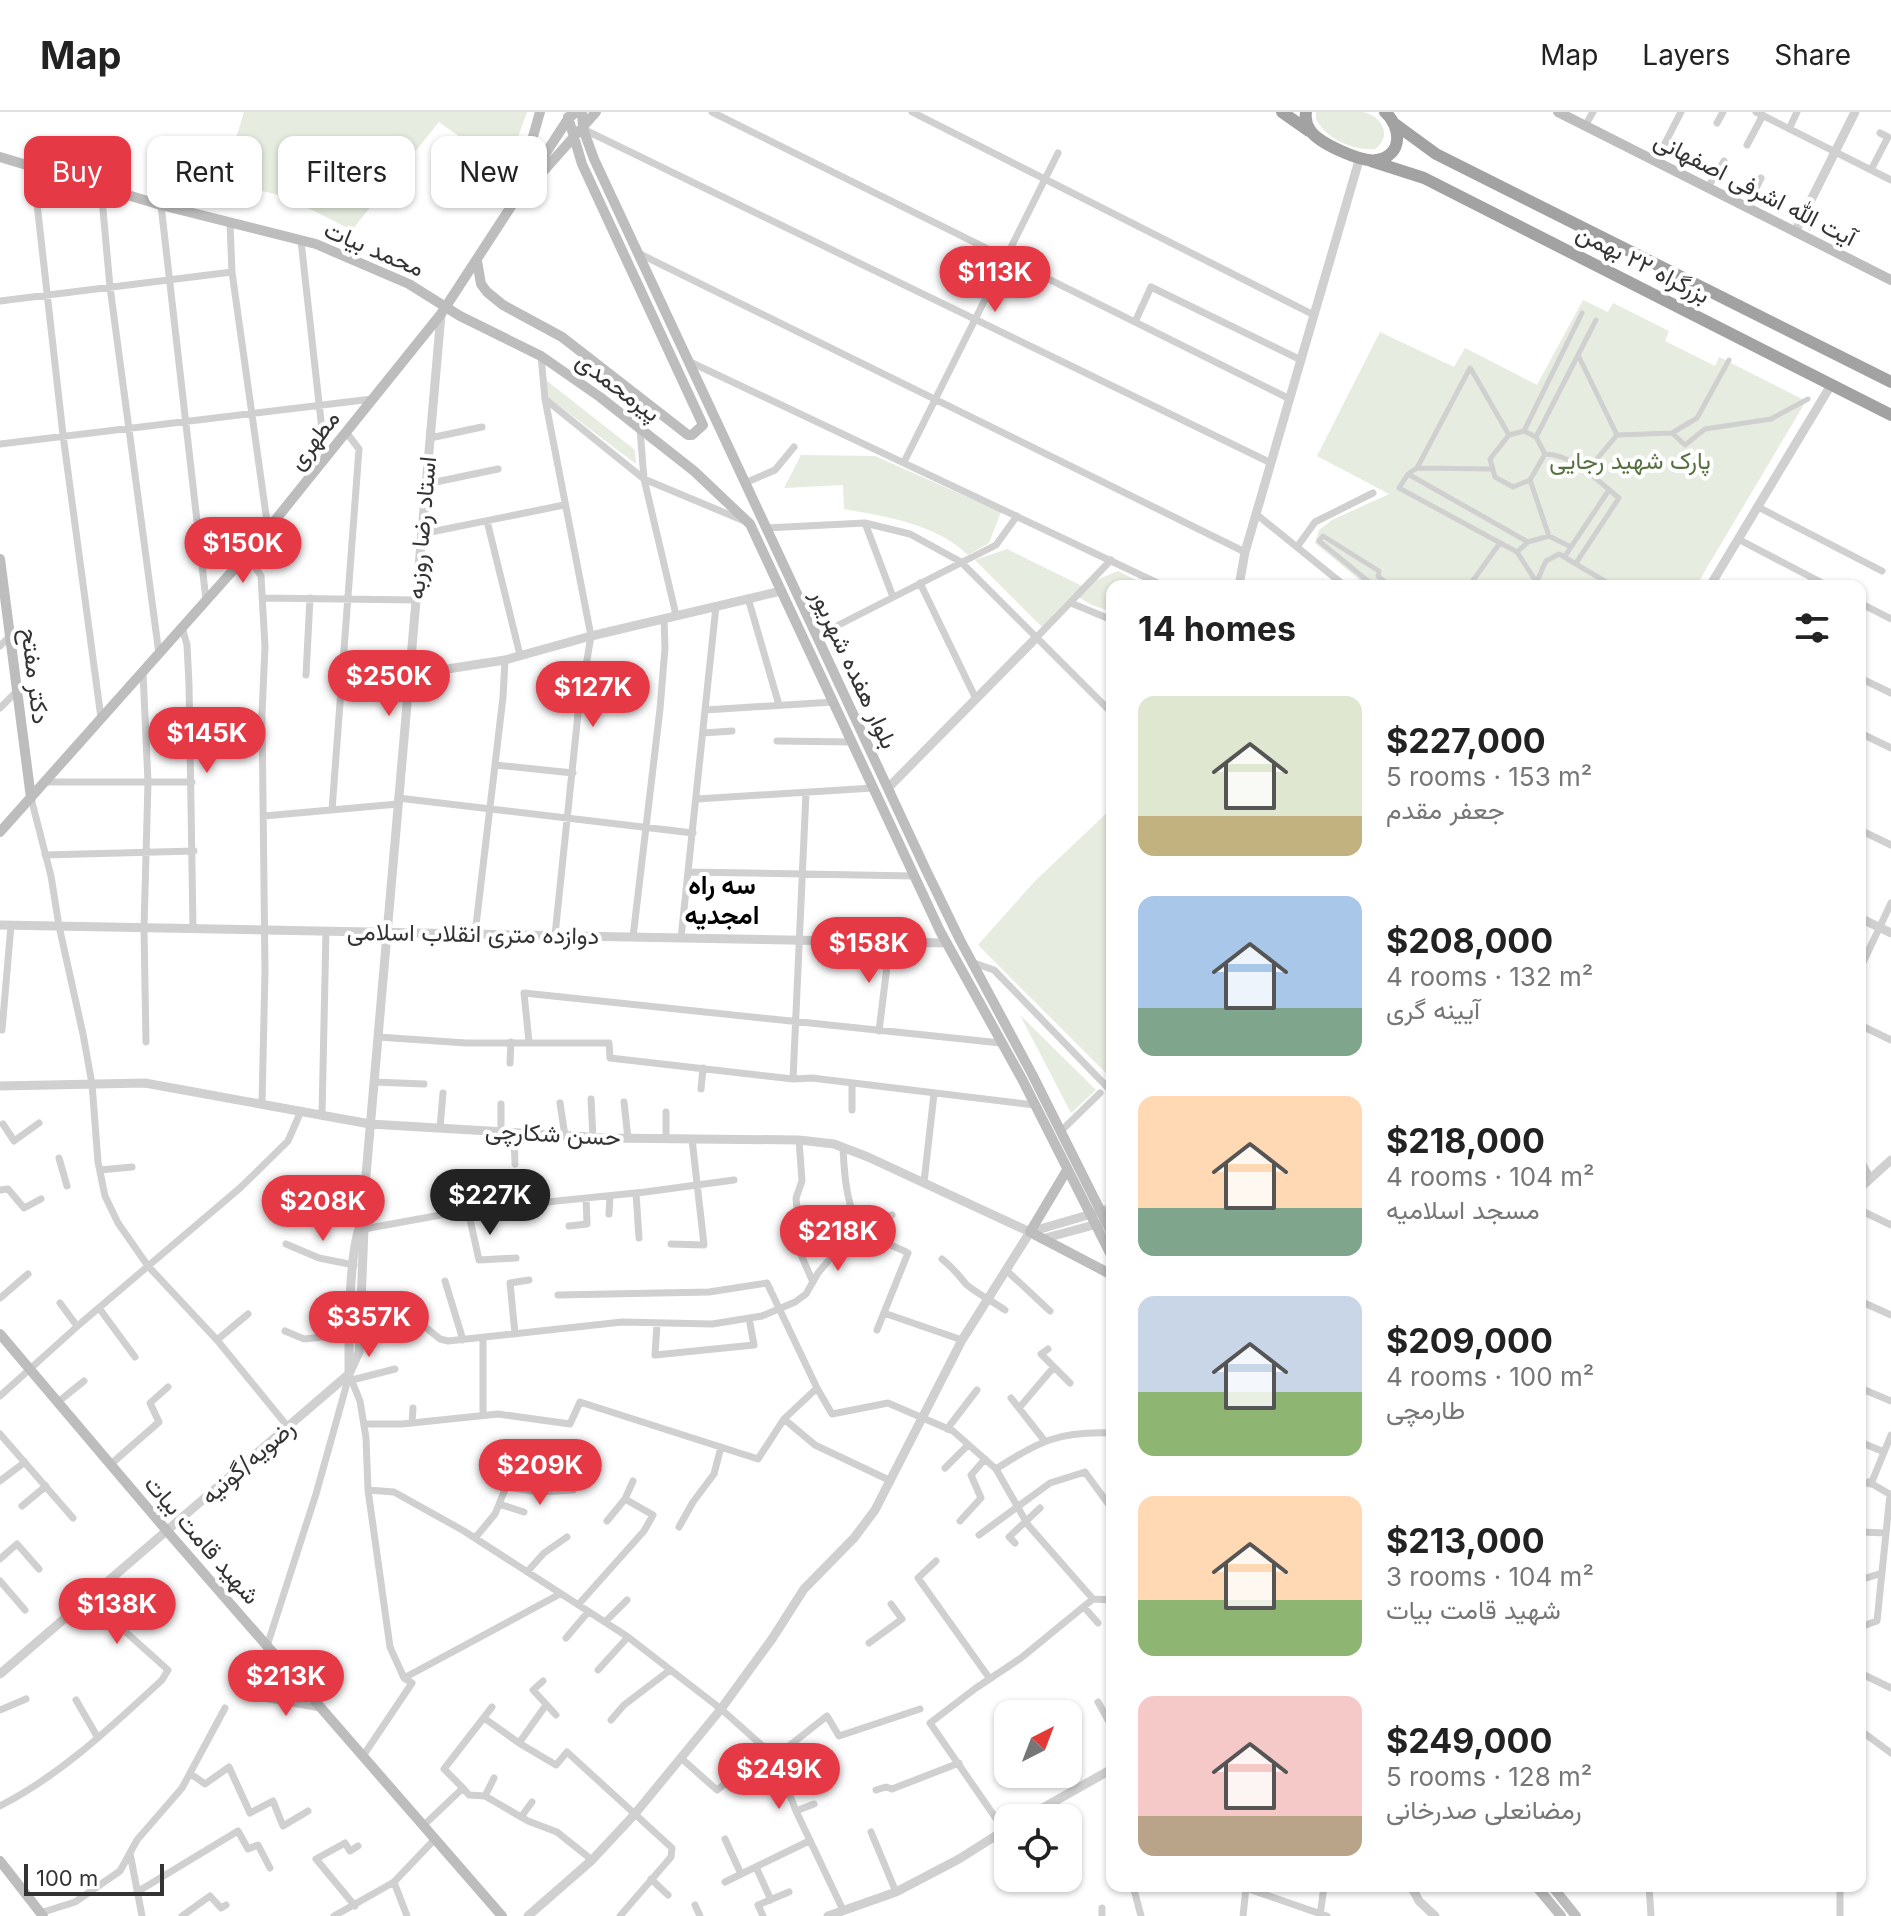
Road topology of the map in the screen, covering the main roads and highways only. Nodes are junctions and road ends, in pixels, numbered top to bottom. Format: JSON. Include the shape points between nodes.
{"nodes":[{"id":1,"x":540,"y":112,"type":"edge"},
{"id":2,"x":596,"y":112,"type":"edge"},
{"id":3,"x":1282,"y":112,"type":"edge"},
{"id":4,"x":1306,"y":112,"type":"edge"},
{"id":5,"x":1385,"y":112,"type":"edge"},
{"id":6,"x":1560,"y":113,"type":"edge"},
{"id":7,"x":573,"y":114,"type":"edge"},
{"id":8,"x":1395,"y":124,"type":"junction"},
{"id":9,"x":583,"y":129,"type":"junction"},
{"id":10,"x":1311,"y":133,"type":"junction"},
{"id":11,"x":533,"y":136,"type":"edge"},
{"id":12,"x":574,"y":140,"type":"junction"},
{"id":13,"x":547,"y":154,"type":"edge"},
{"id":14,"x":2,"y":156,"type":"edge"},
{"id":15,"x":1366,"y":159,"type":"junction"},
{"id":16,"x":547,"y":169,"type":"edge"},
{"id":17,"x":512,"y":208,"type":"edge"},
{"id":18,"x":477,"y":261,"type":"junction"},
{"id":19,"x":1891,"y":280,"type":"edge"},
{"id":20,"x":443,"y":310,"type":"junction"},
{"id":21,"x":1891,"y":382,"type":"edge"},
{"id":22,"x":1891,"y":415,"type":"edge"},
{"id":23,"x":750,"y":524,"type":"joint"},
{"id":24,"x":0,"y":559,"type":"edge"},
{"id":25,"x":31,"y":798,"type":"junction"},
{"id":26,"x":1,"y":830,"type":"edge"},
{"id":27,"x":1067,"y":1170,"type":"junction"},
{"id":28,"x":1100,"y":1219,"type":"edge"},
{"id":29,"x":1106,"y":1272,"type":"edge"},
{"id":30,"x":0,"y":1334,"type":"edge"},
{"id":31,"x":0,"y":1861,"type":"edge"},
{"id":32,"x":1541,"y":1892,"type":"edge"},
{"id":33,"x":1557,"y":1892,"type":"edge"},
{"id":34,"x":42,"y":1914,"type":"edge"},
{"id":35,"x":502,"y":1916,"type":"edge"},
{"id":36,"x":1561,"y":1916,"type":"edge"},
{"id":37,"x":1576,"y":1916,"type":"edge"}],
"edges":[{"from":1,"to":11,"type":"main road"},
{"from":2,"to":9,"type":"main road"},
{"from":3,"to":10,"type":"highway"},
{"from":4,"to":10,"type":"highway"},
{"from":5,"to":8,"type":"highway","name":"بزرگراه ۲۲ بهمن"},
{"from":6,"to":19,"type":"main road","name":"آیت الله اشرفی اصفهانی"},
{"from":7,"to":9,"type":"main road","name":"بلوار هفده شهریور"},
{"from":7,"to":12,"type":"main road"},
{"from":7,"to":13,"type":"main road"},
{"from":8,"to":15,"type":"highway","via":[[1394,149],[1384,158]]},
{"from":8,"to":21,"type":"highway","name":"بزرگراه ۲۲ بهمن","via":[[1436,154]]},
{"from":9,"to":12,"type":"main road"},
{"from":9,"to":28,"type":"main road","name":"بلوار هفده شهریور","via":[[888,788]]},
{"from":10,"to":15,"type":"highway","name":"بزرگراه ۲۲ بهمن"},
{"from":12,"to":16,"type":"main road"},
{"from":12,"to":18,"type":"main road","name":"پیرمحمدی","via":[[703,425],[697,433],[688,435],[562,337],[503,305],[481,284]]},
{"from":14,"to":20,"type":"main road","name":"محمد بیات","via":[[161,205],[316,244],[409,284]]},
{"from":15,"to":22,"type":"highway","name":"بزرگراه ۲۲ بهمن","via":[[1424,178]]},
{"from":17,"to":18,"type":"main road","name":"مطهری"},
{"from":18,"to":20,"type":"main road","name":"مطهری"},
{"from":20,"to":23,"type":"main road","name":"پیرمحمدی","via":[[541,356],[694,471]]},
{"from":20,"to":25,"type":"main road","name":"مطهری","via":[[247,554]]},
{"from":23,"to":27,"type":"main road","name":"بلوار هفده شهریور","via":[[914,876]]},
{"from":24,"to":25,"type":"main road","name":"دکتر مفتح"},
{"from":25,"to":26,"type":"main road","name":"مطهری"},
{"from":27,"to":28,"type":"main road","name":"بلوار هفده شهریور"},
{"from":27,"to":29,"type":"main road","via":[[1030,1232]]},
{"from":30,"to":35,"type":"main road","name":"شهید قامت بیات"},
{"from":31,"to":34,"type":"main road"},
{"from":32,"to":36,"type":"main road"},
{"from":33,"to":37,"type":"main road"}]}
